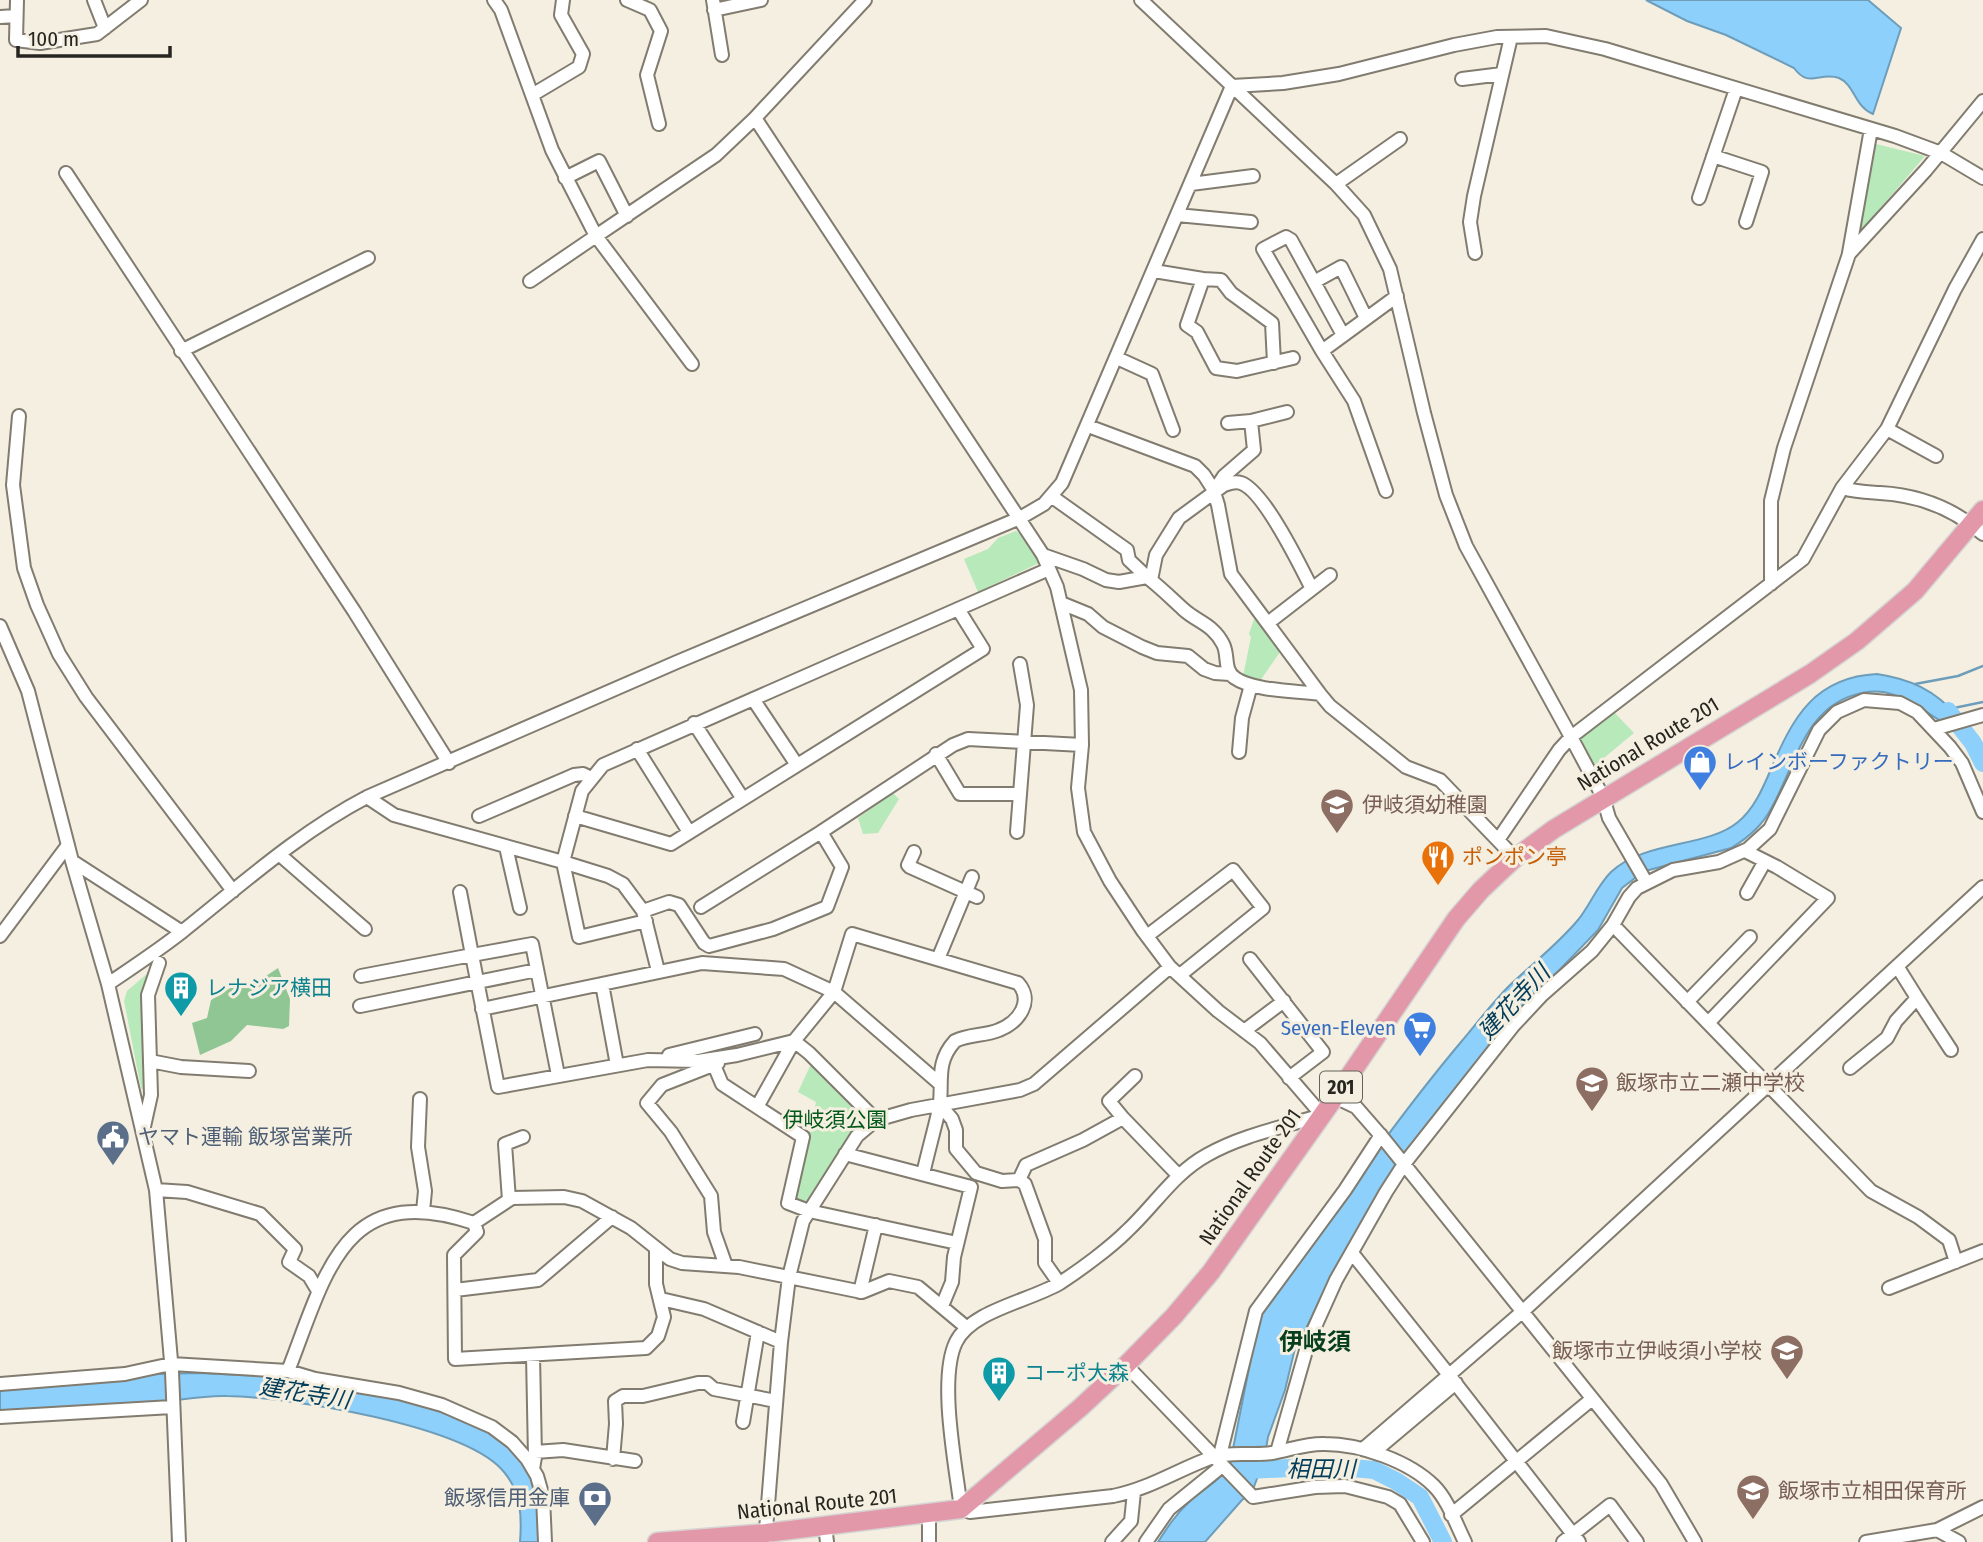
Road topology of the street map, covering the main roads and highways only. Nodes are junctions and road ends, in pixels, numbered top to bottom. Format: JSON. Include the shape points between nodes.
{"nodes":[{"id":1,"x":1979,"y":523,"type":"edge"},
{"id":2,"x":826,"y":1534,"type":"edge"},
{"id":3,"x":766,"y":1537,"type":"edge"},
{"id":4,"x":690,"y":1541,"type":"edge"},
{"id":5,"x":657,"y":1542,"type":"edge"}],
"edges":[{"from":1,"to":2,"type":"highway","name":"National Route 201","number":"201","via":[[1915,591],[1857,641],[1554,829],[1481,890],[1456,919],[1210,1272],[1174,1316],[1081,1407],[961,1509]]},
{"from":2,"to":3,"type":"highway","name":"National Route 201"},
{"from":3,"to":4,"type":"highway","name":"National Route 201"},
{"from":4,"to":5,"type":"highway","name":"National Route 201"}]}
